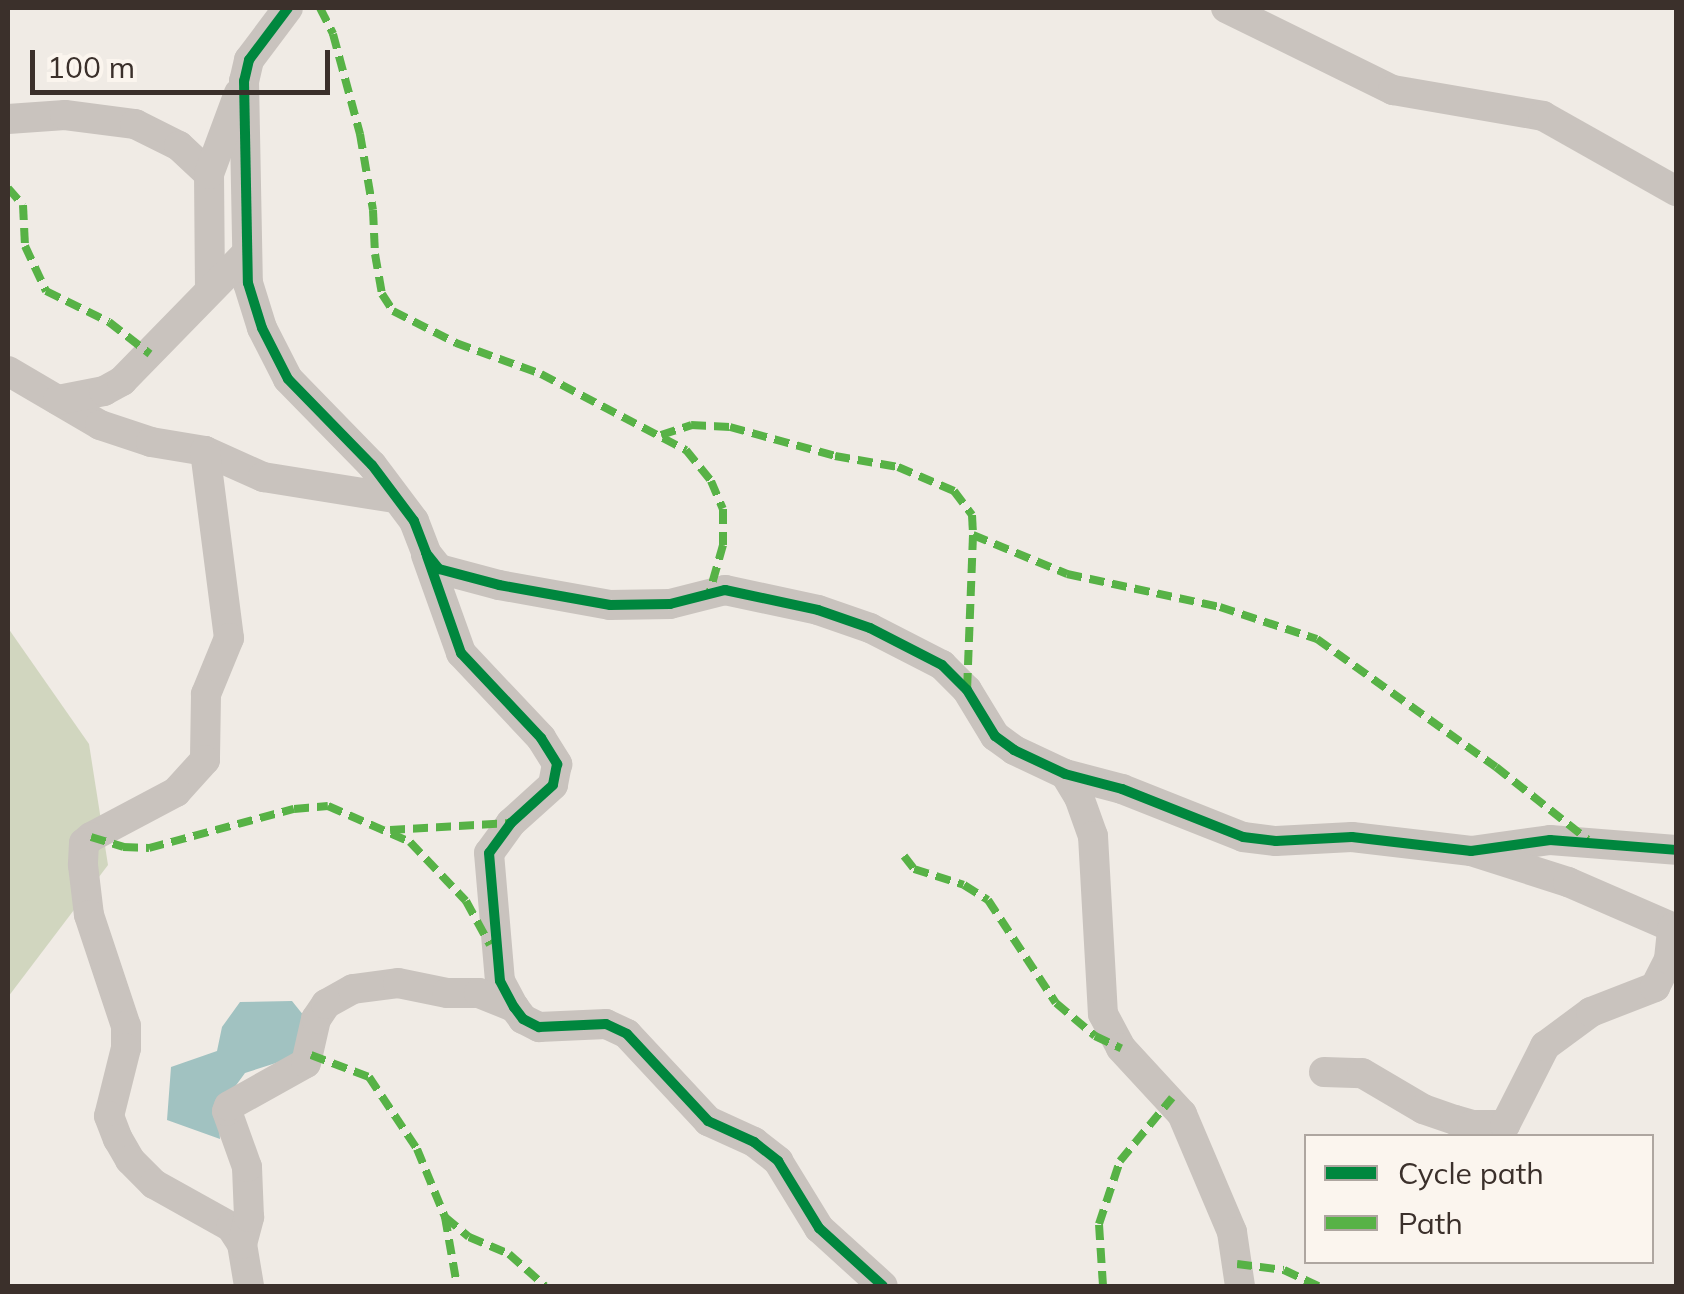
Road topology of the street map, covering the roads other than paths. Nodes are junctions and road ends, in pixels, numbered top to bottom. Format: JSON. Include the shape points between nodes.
{"nodes":[{"id":1,"x":288,"y":8,"type":"edge"},
{"id":2,"x":1226,"y":8,"type":"edge"},
{"id":3,"x":244,"y":81,"type":"junction"},
{"id":4,"x":8,"y":119,"type":"edge"},
{"id":5,"x":209,"y":174,"type":"junction"},
{"id":6,"x":1676,"y":190,"type":"edge"},
{"id":7,"x":246,"y":254,"type":"junction"},
{"id":8,"x":210,"y":290,"type":"junction"},
{"id":9,"x":8,"y":371,"type":"edge"},
{"id":10,"x":58,"y":400,"type":"junction"},
{"id":11,"x":205,"y":451,"type":"junction"},
{"id":12,"x":394,"y":498,"type":"junction"},
{"id":13,"x":426,"y":553,"type":"junction"},
{"id":14,"x":1065,"y":774,"type":"junction"},
{"id":15,"x":1676,"y":850,"type":"edge"},
{"id":16,"x":1471,"y":851,"type":"junction"},
{"id":17,"x":1674,"y":928,"type":"edge"},
{"id":18,"x":514,"y":1008,"type":"junction"},
{"id":19,"x":1324,"y":1072,"type":"dead end"},
{"id":20,"x":242,"y":1244,"type":"junction"},
{"id":21,"x":250,"y":1286,"type":"edge"},
{"id":22,"x":882,"y":1286,"type":"edge"},
{"id":23,"x":1240,"y":1286,"type":"edge"}],
"edges":[{"from":1,"to":3,"type":"street","via":[[248,60]]},
{"from":2,"to":6,"type":"street","via":[[1392,90],[1543,116]]},
{"from":3,"to":5,"type":"street"},
{"from":3,"to":7,"type":"street"},
{"from":4,"to":5,"type":"street","via":[[65,115],[136,124],[180,146]]},
{"from":5,"to":8,"type":"street"},
{"from":7,"to":8,"type":"street"},
{"from":7,"to":12,"type":"street","via":[[262,328],[288,380],[372,465]]},
{"from":8,"to":10,"type":"street","via":[[122,381]]},
{"from":9,"to":10,"type":"street"},
{"from":10,"to":11,"type":"street","via":[[100,425]]},
{"from":11,"to":12,"type":"street","via":[[263,477]]},
{"from":11,"to":20,"type":"street","via":[[229,638],[206,694],[204,760],[176,792],[90,836],[83,865],[89,916],[126,1026],[110,1116],[118,1139],[154,1184],[231,1226]]},
{"from":12,"to":13,"type":"street","via":[[414,521]]},
{"from":13,"to":14,"type":"street","via":[[446,572],[585,601],[670,604],[724,590],[818,610],[942,665],[995,736]]},
{"from":13,"to":18,"type":"street","via":[[461,653],[541,738],[556,764],[553,784],[488,853],[500,981]]},
{"from":14,"to":16,"type":"street","via":[[1243,837],[1352,837]]},
{"from":14,"to":23,"type":"street","via":[[1092,836],[1103,1014],[1121,1048],[1182,1114],[1232,1232]]},
{"from":15,"to":16,"type":"street","via":[[1550,840]]},
{"from":16,"to":17,"type":"street","via":[[1583,888]]},
{"from":17,"to":19,"type":"street","via":[[1655,986],[1591,1012],[1544,1046],[1505,1124],[1472,1125],[1423,1108],[1362,1073]]},
{"from":18,"to":20,"type":"street","via":[[478,993],[398,982],[352,989],[326,1004],[306,1063],[226,1111],[247,1167],[249,1217]]},
{"from":18,"to":22,"type":"street","via":[[538,1027],[606,1024],[627,1034],[708,1121],[778,1161],[819,1228]]},
{"from":20,"to":21,"type":"street"}]}
